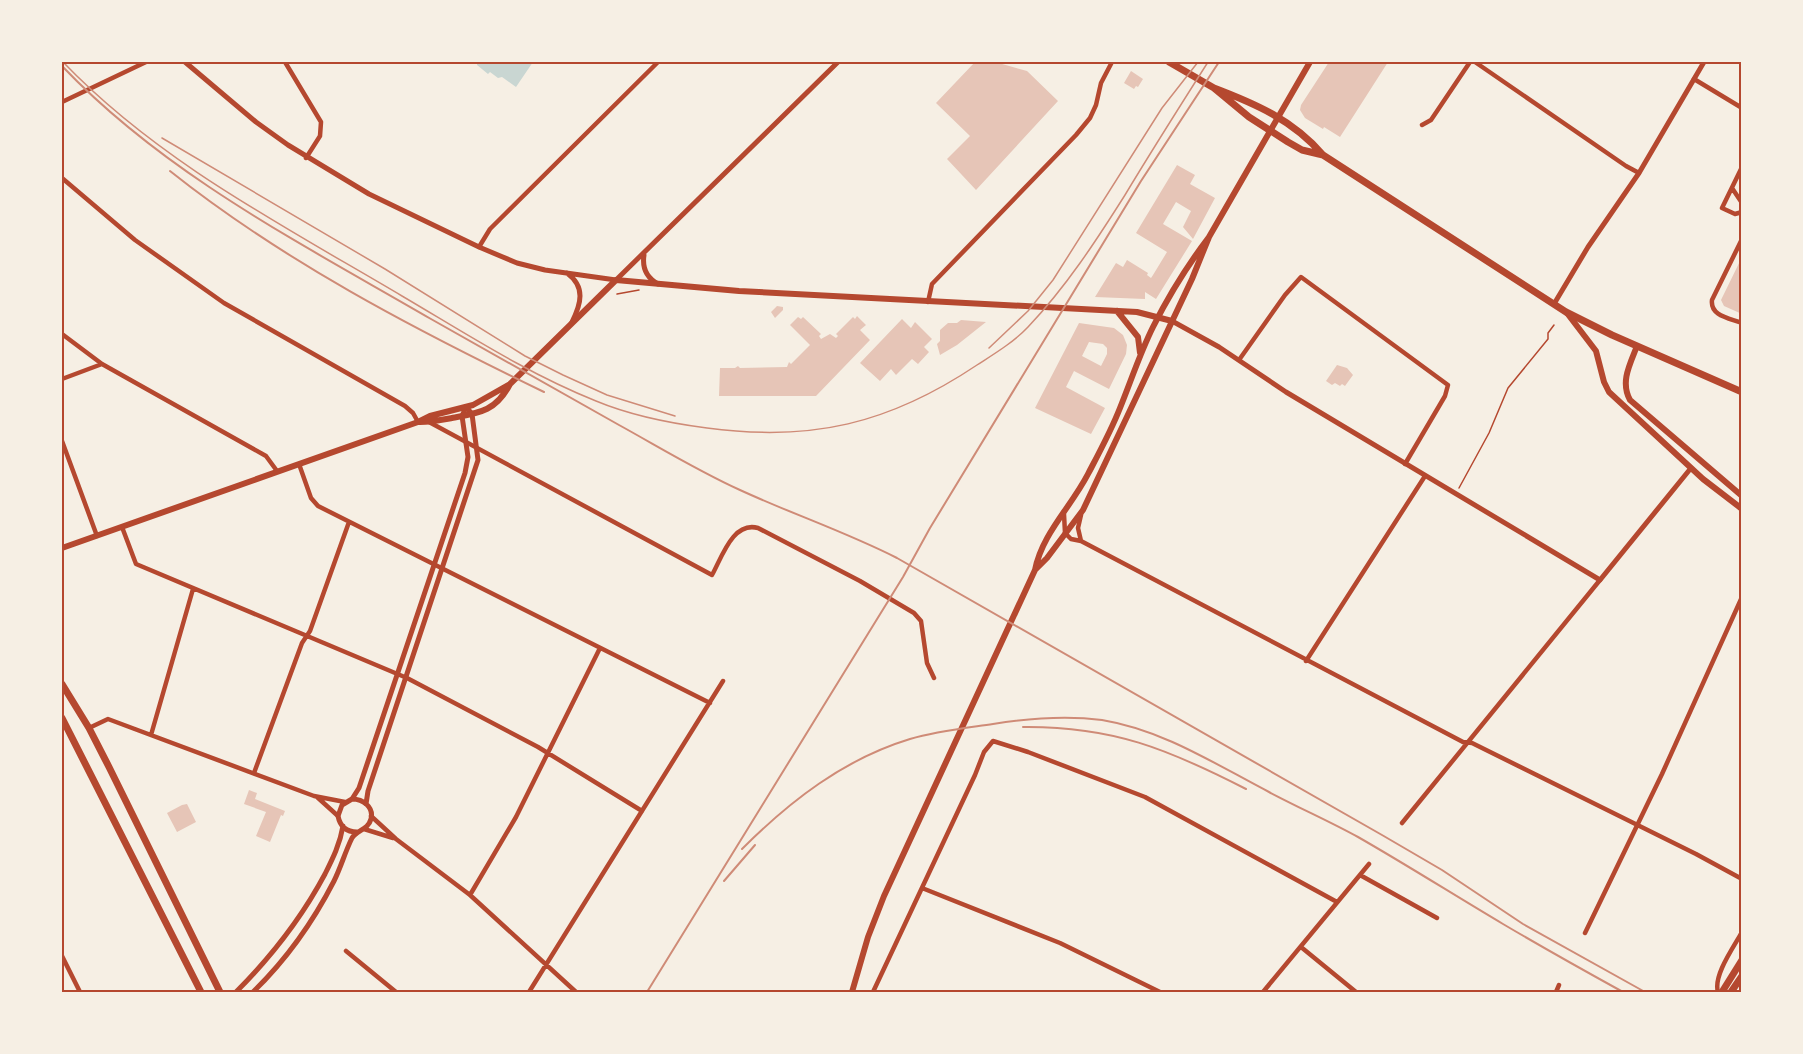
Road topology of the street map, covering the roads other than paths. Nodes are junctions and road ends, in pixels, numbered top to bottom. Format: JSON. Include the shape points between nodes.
{"nodes":[{"id":1,"x":146,"y":62,"type":"edge"},
{"id":2,"x":185,"y":62,"type":"edge"},
{"id":3,"x":285,"y":62,"type":"edge"},
{"id":4,"x":658,"y":62,"type":"edge"},
{"id":5,"x":838,"y":62,"type":"edge"},
{"id":6,"x":1112,"y":62,"type":"edge"},
{"id":7,"x":1310,"y":62,"type":"edge"},
{"id":8,"x":1470,"y":62,"type":"edge"},
{"id":9,"x":1475,"y":62,"type":"edge"},
{"id":10,"x":1703,"y":62,"type":"edge"},
{"id":11,"x":1172,"y":63,"type":"edge"},
{"id":12,"x":1694,"y":79,"type":"junction"},
{"id":13,"x":1214,"y":88,"type":"junction"},
{"id":14,"x":62,"y":102,"type":"edge"},
{"id":15,"x":1742,"y":108,"type":"edge"},
{"id":16,"x":1277,"y":117,"type":"junction"},
{"id":17,"x":1422,"y":124,"type":"dead end"},
{"id":18,"x":1269,"y":130,"type":"junction"},
{"id":19,"x":1323,"y":155,"type":"junction"},
{"id":20,"x":306,"y":158,"type":"junction"},
{"id":21,"x":1742,"y":167,"type":"edge"},
{"id":22,"x":1639,"y":173,"type":"junction"},
{"id":23,"x":62,"y":177,"type":"edge"},
{"id":24,"x":1732,"y":188,"type":"junction"},
{"id":25,"x":1742,"y":203,"type":"edge"},
{"id":26,"x":1742,"y":212,"type":"edge"},
{"id":27,"x":1735,"y":214,"type":"junction"},
{"id":28,"x":1742,"y":220,"type":"edge"},
{"id":29,"x":1209,"y":237,"type":"junction"},
{"id":30,"x":1742,"y":239,"type":"edge"},
{"id":31,"x":478,"y":247,"type":"junction"},
{"id":32,"x":644,"y":253,"type":"junction"},
{"id":33,"x":567,"y":273,"type":"junction"},
{"id":34,"x":616,"y":280,"type":"junction"},
{"id":35,"x":661,"y":285,"type":"junction"},
{"id":36,"x":928,"y":302,"type":"junction"},
{"id":37,"x":1554,"y":304,"type":"junction"},
{"id":38,"x":1117,"y":311,"type":"junction"},
{"id":39,"x":1566,"y":312,"type":"junction"},
{"id":40,"x":1158,"y":317,"type":"junction"},
{"id":41,"x":1172,"y":321,"type":"junction"},
{"id":42,"x":572,"y":322,"type":"junction"},
{"id":43,"x":1740,"y":323,"type":"edge"},
{"id":44,"x":62,"y":334,"type":"edge"},
{"id":45,"x":1637,"y":346,"type":"junction"},
{"id":46,"x":1140,"y":356,"type":"junction"},
{"id":47,"x":1239,"y":360,"type":"junction"},
{"id":48,"x":102,"y":364,"type":"junction"},
{"id":49,"x":62,"y":379,"type":"edge"},
{"id":50,"x":510,"y":384,"type":"junction"},
{"id":51,"x":1742,"y":392,"type":"edge"},
{"id":52,"x":466,"y":407,"type":"junction"},
{"id":53,"x":472,"y":414,"type":"junction"},
{"id":54,"x":462,"y":416,"type":"junction"},
{"id":55,"x":418,"y":422,"type":"junction"},
{"id":56,"x":429,"y":422,"type":"junction"},
{"id":57,"x":62,"y":441,"type":"edge"},
{"id":58,"x":466,"y":443,"type":"junction"},
{"id":59,"x":478,"y":448,"type":"junction"},
{"id":60,"x":1690,"y":452,"type":"junction"},
{"id":61,"x":299,"y":464,"type":"junction"},
{"id":62,"x":1405,"y":464,"type":"junction"},
{"id":63,"x":1691,"y":468,"type":"junction"},
{"id":64,"x":1710,"y":470,"type":"junction"},
{"id":65,"x":277,"y":471,"type":"junction"},
{"id":66,"x":1425,"y":476,"type":"junction"},
{"id":67,"x":1742,"y":496,"type":"edge"},
{"id":68,"x":1742,"y":509,"type":"edge"},
{"id":69,"x":1083,"y":510,"type":"junction"},
{"id":70,"x":1065,"y":512,"type":"junction"},
{"id":71,"x":349,"y":522,"type":"junction"},
{"id":72,"x":122,"y":527,"type":"junction"},
{"id":73,"x":1065,"y":533,"type":"junction"},
{"id":74,"x":97,"y":536,"type":"junction"},
{"id":75,"x":1081,"y":542,"type":"junction"},
{"id":76,"x":62,"y":548,"type":"edge"},
{"id":77,"x":433,"y":564,"type":"junction"},
{"id":78,"x":442,"y":568,"type":"junction"},
{"id":79,"x":1035,"y":570,"type":"junction"},
{"id":80,"x":1599,"y":580,"type":"junction"},
{"id":81,"x":193,"y":589,"type":"junction"},
{"id":82,"x":1742,"y":597,"type":"edge"},
{"id":83,"x":306,"y":637,"type":"junction"},
{"id":84,"x":600,"y":648,"type":"junction"},
{"id":85,"x":1306,"y":661,"type":"junction"},
{"id":86,"x":397,"y":673,"type":"junction"},
{"id":87,"x":407,"y":678,"type":"junction"},
{"id":88,"x":934,"y":678,"type":"dead end"},
{"id":89,"x":723,"y":681,"type":"dead end"},
{"id":90,"x":62,"y":684,"type":"edge"},
{"id":91,"x":710,"y":703,"type":"junction"},
{"id":92,"x":62,"y":718,"type":"edge"},
{"id":93,"x":89,"y":728,"type":"junction"},
{"id":94,"x":69,"y":731,"type":"junction"},
{"id":95,"x":151,"y":735,"type":"junction"},
{"id":96,"x":62,"y":736,"type":"edge"},
{"id":97,"x":1467,"y":742,"type":"junction"},
{"id":98,"x":548,"y":753,"type":"junction"},
{"id":99,"x":254,"y":773,"type":"junction"},
{"id":100,"x":314,"y":796,"type":"junction"},
{"id":101,"x":352,"y":799,"type":"junction"},
{"id":102,"x":345,"y":802,"type":"junction"},
{"id":103,"x":366,"y":804,"type":"junction"},
{"id":104,"x":642,"y":811,"type":"junction"},
{"id":105,"x":338,"y":816,"type":"junction"},
{"id":106,"x":371,"y":816,"type":"junction"},
{"id":107,"x":1402,"y":823,"type":"dead end"},
{"id":108,"x":1637,"y":825,"type":"junction"},
{"id":109,"x":343,"y":826,"type":"junction"},
{"id":110,"x":364,"y":829,"type":"junction"},
{"id":111,"x":357,"y":832,"type":"junction"},
{"id":112,"x":396,"y":839,"type":"junction"},
{"id":113,"x":1369,"y":864,"type":"dead end"},
{"id":114,"x":1360,"y":875,"type":"junction"},
{"id":115,"x":1742,"y":879,"type":"edge"},
{"id":116,"x":922,"y":888,"type":"junction"},
{"id":117,"x":470,"y":895,"type":"junction"},
{"id":118,"x":1337,"y":902,"type":"junction"},
{"id":119,"x":1437,"y":918,"type":"dead end"},
{"id":120,"x":1742,"y":932,"type":"edge"},
{"id":121,"x":1586,"y":933,"type":"dead end"},
{"id":122,"x":1300,"y":947,"type":"junction"},
{"id":123,"x":346,"y":951,"type":"dead end"},
{"id":124,"x":62,"y":956,"type":"edge"},
{"id":125,"x":1742,"y":960,"type":"edge"},
{"id":126,"x":547,"y":964,"type":"junction"},
{"id":127,"x":1742,"y":976,"type":"edge"},
{"id":128,"x":1559,"y":985,"type":"dead end"},
{"id":129,"x":396,"y":992,"type":"edge"},
{"id":130,"x":80,"y":993,"type":"edge"},
{"id":131,"x":201,"y":993,"type":"edge"},
{"id":132,"x":220,"y":993,"type":"edge"},
{"id":133,"x":236,"y":993,"type":"edge"},
{"id":134,"x":253,"y":993,"type":"edge"},
{"id":135,"x":529,"y":993,"type":"edge"},
{"id":136,"x":576,"y":993,"type":"edge"},
{"id":137,"x":852,"y":993,"type":"edge"},
{"id":138,"x":873,"y":993,"type":"edge"},
{"id":139,"x":1160,"y":993,"type":"edge"},
{"id":140,"x":1263,"y":993,"type":"edge"},
{"id":141,"x":1356,"y":993,"type":"edge"},
{"id":142,"x":1556,"y":993,"type":"edge"},
{"id":143,"x":1720,"y":993,"type":"edge"},
{"id":144,"x":1731,"y":993,"type":"edge"}],
"edges":[{"from":1,"to":14,"type":"street"},
{"from":2,"to":20,"type":"street"},
{"from":3,"to":20,"type":"street","via":[[321,122],[320,136]]},
{"from":4,"to":31,"type":"street","via":[[490,229]]},
{"from":5,"to":32,"type":"street"},
{"from":6,"to":36,"type":"street","via":[[1090,118],[932,284]]},
{"from":7,"to":16,"type":"main road"},
{"from":8,"to":17,"type":"street","via":[[1431,120]]},
{"from":9,"to":22,"type":"street"},
{"from":10,"to":12,"type":"street"},
{"from":11,"to":13,"type":"main road"},
{"from":12,"to":15,"type":"street"},
{"from":12,"to":22,"type":"street"},
{"from":13,"to":16,"type":"main road","via":[[1257,104]]},
{"from":13,"to":18,"type":"main road"},
{"from":16,"to":18,"type":"main road"},
{"from":16,"to":19,"type":"main road","via":[[1309,139]]},
{"from":18,"to":19,"type":"main road","via":[[1302,150]]},
{"from":18,"to":29,"type":"main road"},
{"from":19,"to":37,"type":"main road"},
{"from":20,"to":31,"type":"street","via":[[369,194]]},
{"from":21,"to":24,"type":"street"},
{"from":22,"to":37,"type":"street"},
{"from":23,"to":55,"type":"street","via":[[120,228],[195,284],[405,406]]},
{"from":24,"to":25,"type":"street"},
{"from":24,"to":27,"type":"street","via":[[1722,208]]},
{"from":26,"to":27,"type":"street"},
{"from":27,"to":28,"type":"street"},
{"from":29,"to":40,"type":"main road","via":[[1186,267]]},
{"from":29,"to":41,"type":"main road"},
{"from":30,"to":43,"type":"street","via":[[1711,306],[1715,312]]},
{"from":31,"to":33,"type":"street","via":[[528,266]]},
{"from":32,"to":34,"type":"street"},
{"from":32,"to":35,"type":"street","via":[[647,274]]},
{"from":33,"to":34,"type":"street"},
{"from":33,"to":42,"type":"street","via":[[578,284],[580,294]]},
{"from":34,"to":35,"type":"main road"},
{"from":34,"to":42,"type":"main road"},
{"from":35,"to":36,"type":"main road"},
{"from":36,"to":38,"type":"main road"},
{"from":37,"to":39,"type":"main road"},
{"from":38,"to":40,"type":"main road"},
{"from":38,"to":46,"type":"main road","via":[[1138,337]]},
{"from":39,"to":45,"type":"main road"},
{"from":39,"to":63,"type":"main road","via":[[1596,351],[1609,392]]},
{"from":40,"to":41,"type":"main road"},
{"from":40,"to":46,"type":"main road"},
{"from":41,"to":47,"type":"street"},
{"from":41,"to":69,"type":"main road"},
{"from":42,"to":50,"type":"main road"},
{"from":44,"to":48,"type":"street"},
{"from":45,"to":51,"type":"main road"},
{"from":45,"to":60,"type":"main road","via":[[1625,379],[1628,396]]},
{"from":46,"to":70,"type":"main road","via":[[1106,438]]},
{"from":47,"to":62,"type":"street"},
{"from":47,"to":62,"type":"street","via":[[1301,277],[1448,385]]},
{"from":48,"to":49,"type":"street"},
{"from":48,"to":65,"type":"street","via":[[266,456]]},
{"from":50,"to":52,"type":"main road"},
{"from":50,"to":53,"type":"main road","via":[[496,404]]},
{"from":52,"to":53,"type":"street"},
{"from":52,"to":54,"type":"street"},
{"from":52,"to":55,"type":"main road"},
{"from":53,"to":54,"type":"main road"},
{"from":53,"to":59,"type":"street"},
{"from":54,"to":56,"type":"main road"},
{"from":54,"to":58,"type":"street"},
{"from":55,"to":56,"type":"main road"},
{"from":55,"to":61,"type":"main road"},
{"from":56,"to":58,"type":"street"},
{"from":57,"to":74,"type":"street"},
{"from":58,"to":59,"type":"street"},
{"from":58,"to":77,"type":"street","via":[[465,473]]},
{"from":59,"to":78,"type":"street","via":[[478,460]]},
{"from":59,"to":88,"type":"street","via":[[712,574],[734,537],[745,527],[758,528],[914,613],[921,621],[927,663]]},
{"from":60,"to":63,"type":"main road"},
{"from":60,"to":64,"type":"main road"},
{"from":61,"to":65,"type":"main road"},
{"from":61,"to":71,"type":"street","via":[[313,502]]},
{"from":62,"to":66,"type":"street"},
{"from":63,"to":64,"type":"main road"},
{"from":63,"to":68,"type":"main road"},
{"from":63,"to":80,"type":"street"},
{"from":64,"to":67,"type":"main road"},
{"from":65,"to":72,"type":"main road"},
{"from":66,"to":80,"type":"street"},
{"from":66,"to":85,"type":"street"},
{"from":69,"to":73,"type":"main road"},
{"from":69,"to":75,"type":"street","via":[[1078,528]]},
{"from":70,"to":73,"type":"street"},
{"from":70,"to":79,"type":"main road","via":[[1043,544]]},
{"from":71,"to":77,"type":"street"},
{"from":71,"to":83,"type":"street"},
{"from":72,"to":74,"type":"main road"},
{"from":72,"to":81,"type":"street","via":[[136,564]]},
{"from":73,"to":75,"type":"street"},
{"from":73,"to":79,"type":"main road"},
{"from":74,"to":76,"type":"main road"},
{"from":75,"to":85,"type":"street"},
{"from":77,"to":78,"type":"street"},
{"from":77,"to":86,"type":"street"},
{"from":78,"to":84,"type":"street"},
{"from":78,"to":87,"type":"street"},
{"from":79,"to":137,"type":"main road","via":[[884,896]]},
{"from":80,"to":97,"type":"street"},
{"from":81,"to":83,"type":"street"},
{"from":81,"to":95,"type":"street"},
{"from":82,"to":108,"type":"street"},
{"from":83,"to":86,"type":"street"},
{"from":83,"to":99,"type":"street"},
{"from":84,"to":91,"type":"street"},
{"from":84,"to":98,"type":"street"},
{"from":85,"to":97,"type":"street"},
{"from":86,"to":87,"type":"street"},
{"from":86,"to":101,"type":"street"},
{"from":87,"to":98,"type":"street"},
{"from":87,"to":103,"type":"street"},
{"from":89,"to":91,"type":"street"},
{"from":90,"to":93,"type":"main road"},
{"from":91,"to":104,"type":"street"},
{"from":92,"to":94,"type":"main road"},
{"from":93,"to":95,"type":"street","via":[[108,719]]},
{"from":93,"to":132,"type":"main road"},
{"from":94,"to":96,"type":"street"},
{"from":94,"to":131,"type":"main road"},
{"from":95,"to":99,"type":"street"},
{"from":97,"to":107,"type":"street"},
{"from":97,"to":108,"type":"street"},
{"from":98,"to":104,"type":"street"},
{"from":98,"to":117,"type":"street"},
{"from":99,"to":100,"type":"street"},
{"from":100,"to":102,"type":"street"},
{"from":100,"to":105,"type":"street"},
{"from":101,"to":102,"type":"street"},
{"from":101,"to":103,"type":"street"},
{"from":102,"to":105,"type":"street"},
{"from":103,"to":106,"type":"street"},
{"from":104,"to":126,"type":"street"},
{"from":105,"to":109,"type":"street"},
{"from":106,"to":110,"type":"street"},
{"from":106,"to":112,"type":"street"},
{"from":108,"to":115,"type":"street"},
{"from":108,"to":121,"type":"street"},
{"from":109,"to":111,"type":"street"},
{"from":109,"to":133,"type":"street","via":[[338,849],[304,910]]},
{"from":110,"to":111,"type":"street"},
{"from":110,"to":112,"type":"street"},
{"from":111,"to":134,"type":"street","via":[[312,920]]},
{"from":112,"to":117,"type":"street"},
{"from":113,"to":114,"type":"street"},
{"from":114,"to":118,"type":"street"},
{"from":114,"to":119,"type":"street"},
{"from":116,"to":118,"type":"street","via":[[984,752],[993,741],[1145,797]]},
{"from":116,"to":138,"type":"street"},
{"from":116,"to":139,"type":"street","via":[[1060,943]]},
{"from":117,"to":126,"type":"street"},
{"from":118,"to":122,"type":"street"},
{"from":120,"to":143,"type":"street","via":[[1720,973]]},
{"from":122,"to":140,"type":"street"},
{"from":122,"to":141,"type":"street"},
{"from":123,"to":129,"type":"street"},
{"from":124,"to":130,"type":"street"},
{"from":125,"to":143,"type":"main road"},
{"from":126,"to":135,"type":"street"},
{"from":126,"to":136,"type":"street"},
{"from":127,"to":144,"type":"main road"},
{"from":128,"to":142,"type":"street"}]}
